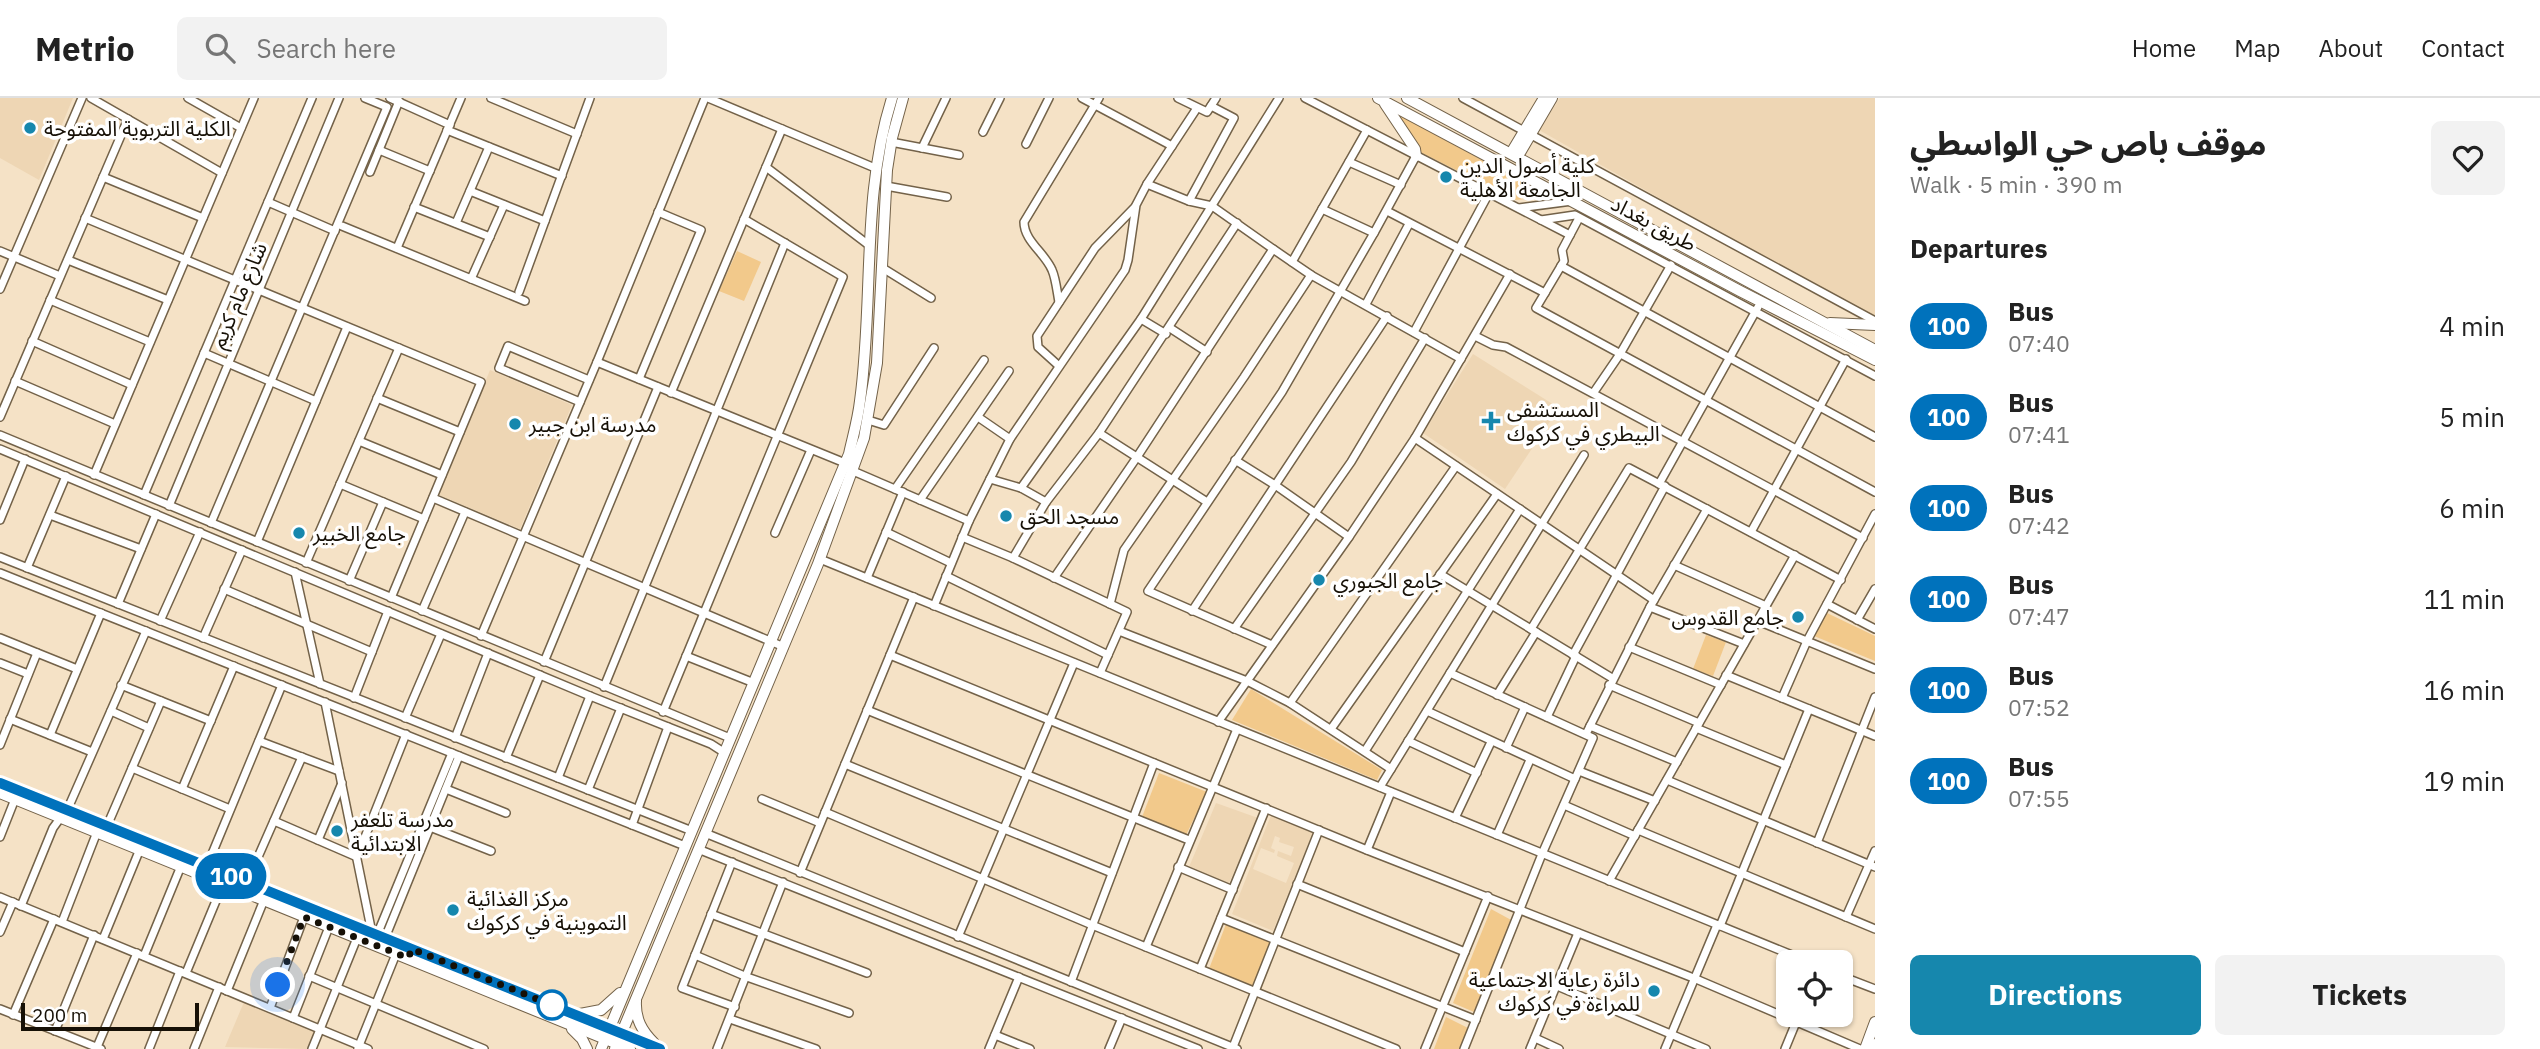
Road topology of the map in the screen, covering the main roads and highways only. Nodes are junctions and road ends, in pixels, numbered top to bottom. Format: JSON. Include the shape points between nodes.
{"nodes":[{"id":1,"x":892,"y":98,"type":"edge"},
{"id":2,"x":903,"y":98,"type":"edge"},
{"id":3,"x":1407,"y":98,"type":"edge"},
{"id":4,"x":1544,"y":98,"type":"edge"},
{"id":5,"x":1552,"y":98,"type":"edge"},
{"id":6,"x":1380,"y":99,"type":"edge"},
{"id":7,"x":1527,"y":132,"type":"junction"},
{"id":8,"x":1515,"y":155,"type":"junction"},
{"id":9,"x":1416,"y":156,"type":"road end"},
{"id":10,"x":866,"y":316,"type":"junction"},
{"id":11,"x":879,"y":316,"type":"junction"},
{"id":12,"x":1826,"y":323,"type":"junction"},
{"id":13,"x":1875,"y":323,"type":"edge"},
{"id":14,"x":1853,"y":344,"type":"junction"},
{"id":15,"x":1875,"y":349,"type":"edge"},
{"id":16,"x":1875,"y":362,"type":"edge"},
{"id":17,"x":0,"y":783,"type":"edge"},
{"id":18,"x":0,"y":793,"type":"edge"},
{"id":19,"x":63,"y":814,"type":"junction"},
{"id":20,"x":654,"y":920,"type":"junction"},
{"id":21,"x":666,"y":925,"type":"junction"},
{"id":22,"x":410,"y":954,"type":"junction"},
{"id":23,"x":628,"y":985,"type":"junction"},
{"id":24,"x":636,"y":997,"type":"junction"},
{"id":25,"x":573,"y":1014,"type":"junction"},
{"id":26,"x":563,"y":1022,"type":"junction"},
{"id":27,"x":1875,"y":1022,"type":"edge"},
{"id":28,"x":610,"y":1027,"type":"junction"},
{"id":29,"x":622,"y":1032,"type":"junction"},
{"id":30,"x":603,"y":1044,"type":"edge"},
{"id":31,"x":616,"y":1046,"type":"edge"},
{"id":32,"x":1870,"y":1048,"type":"edge"},
{"id":33,"x":587,"y":1049,"type":"edge"},
{"id":34,"x":630,"y":1049,"type":"edge"},
{"id":35,"x":660,"y":1049,"type":"edge"}],
"edges":[{"from":1,"to":10,"type":"main road","via":[[875,168]]},
{"from":2,"to":11,"type":"main road","via":[[886,186]]},
{"from":3,"to":8,"type":"main road","name":"طريق بغداد"},
{"from":4,"to":7,"type":"main road"},
{"from":5,"to":7,"type":"main road"},
{"from":6,"to":9,"type":"main road"},
{"from":6,"to":14,"type":"main road","name":"طريق بغداد","via":[[1759,306]]},
{"from":7,"to":8,"type":"main road"},
{"from":8,"to":12,"type":"main road","name":"طريق بغداد"},
{"from":10,"to":11,"type":"main road"},
{"from":10,"to":20,"type":"main road","via":[[860,401],[849,454]]},
{"from":11,"to":21,"type":"main road","via":[[868,420],[853,471],[784,648]]},
{"from":12,"to":13,"type":"main road"},
{"from":12,"to":14,"type":"main road","name":"طريق بغداد"},
{"from":14,"to":15,"type":"main road","name":"طريق بغداد"},
{"from":14,"to":16,"type":"main road","name":"طريق بغداد"},
{"from":17,"to":19,"type":"main road"},
{"from":18,"to":19,"type":"main road"},
{"from":19,"to":22,"type":"main road","via":[[107,826],[207,866],[378,935]]},
{"from":19,"to":22,"type":"main road","via":[[304,917],[396,954]]},
{"from":20,"to":21,"type":"main road"},
{"from":20,"to":23,"type":"main road"},
{"from":21,"to":24,"type":"main road"},
{"from":22,"to":25,"type":"main road"},
{"from":22,"to":26,"type":"main road"},
{"from":23,"to":25,"type":"main road","via":[[609,1006]]},
{"from":23,"to":28,"type":"main road"},
{"from":24,"to":29,"type":"main road"},
{"from":24,"to":35,"type":"main road","via":[[640,1027]]},
{"from":25,"to":28,"type":"main road"},
{"from":26,"to":30,"type":"main road"},
{"from":26,"to":33,"type":"main road","via":[[578,1033]]},
{"from":27,"to":32,"type":"main road"},
{"from":28,"to":29,"type":"main road"},
{"from":28,"to":30,"type":"main road"},
{"from":29,"to":31,"type":"main road"},
{"from":29,"to":35,"type":"main road"},
{"from":30,"to":31,"type":"main road"},
{"from":31,"to":34,"type":"main road"}]}
